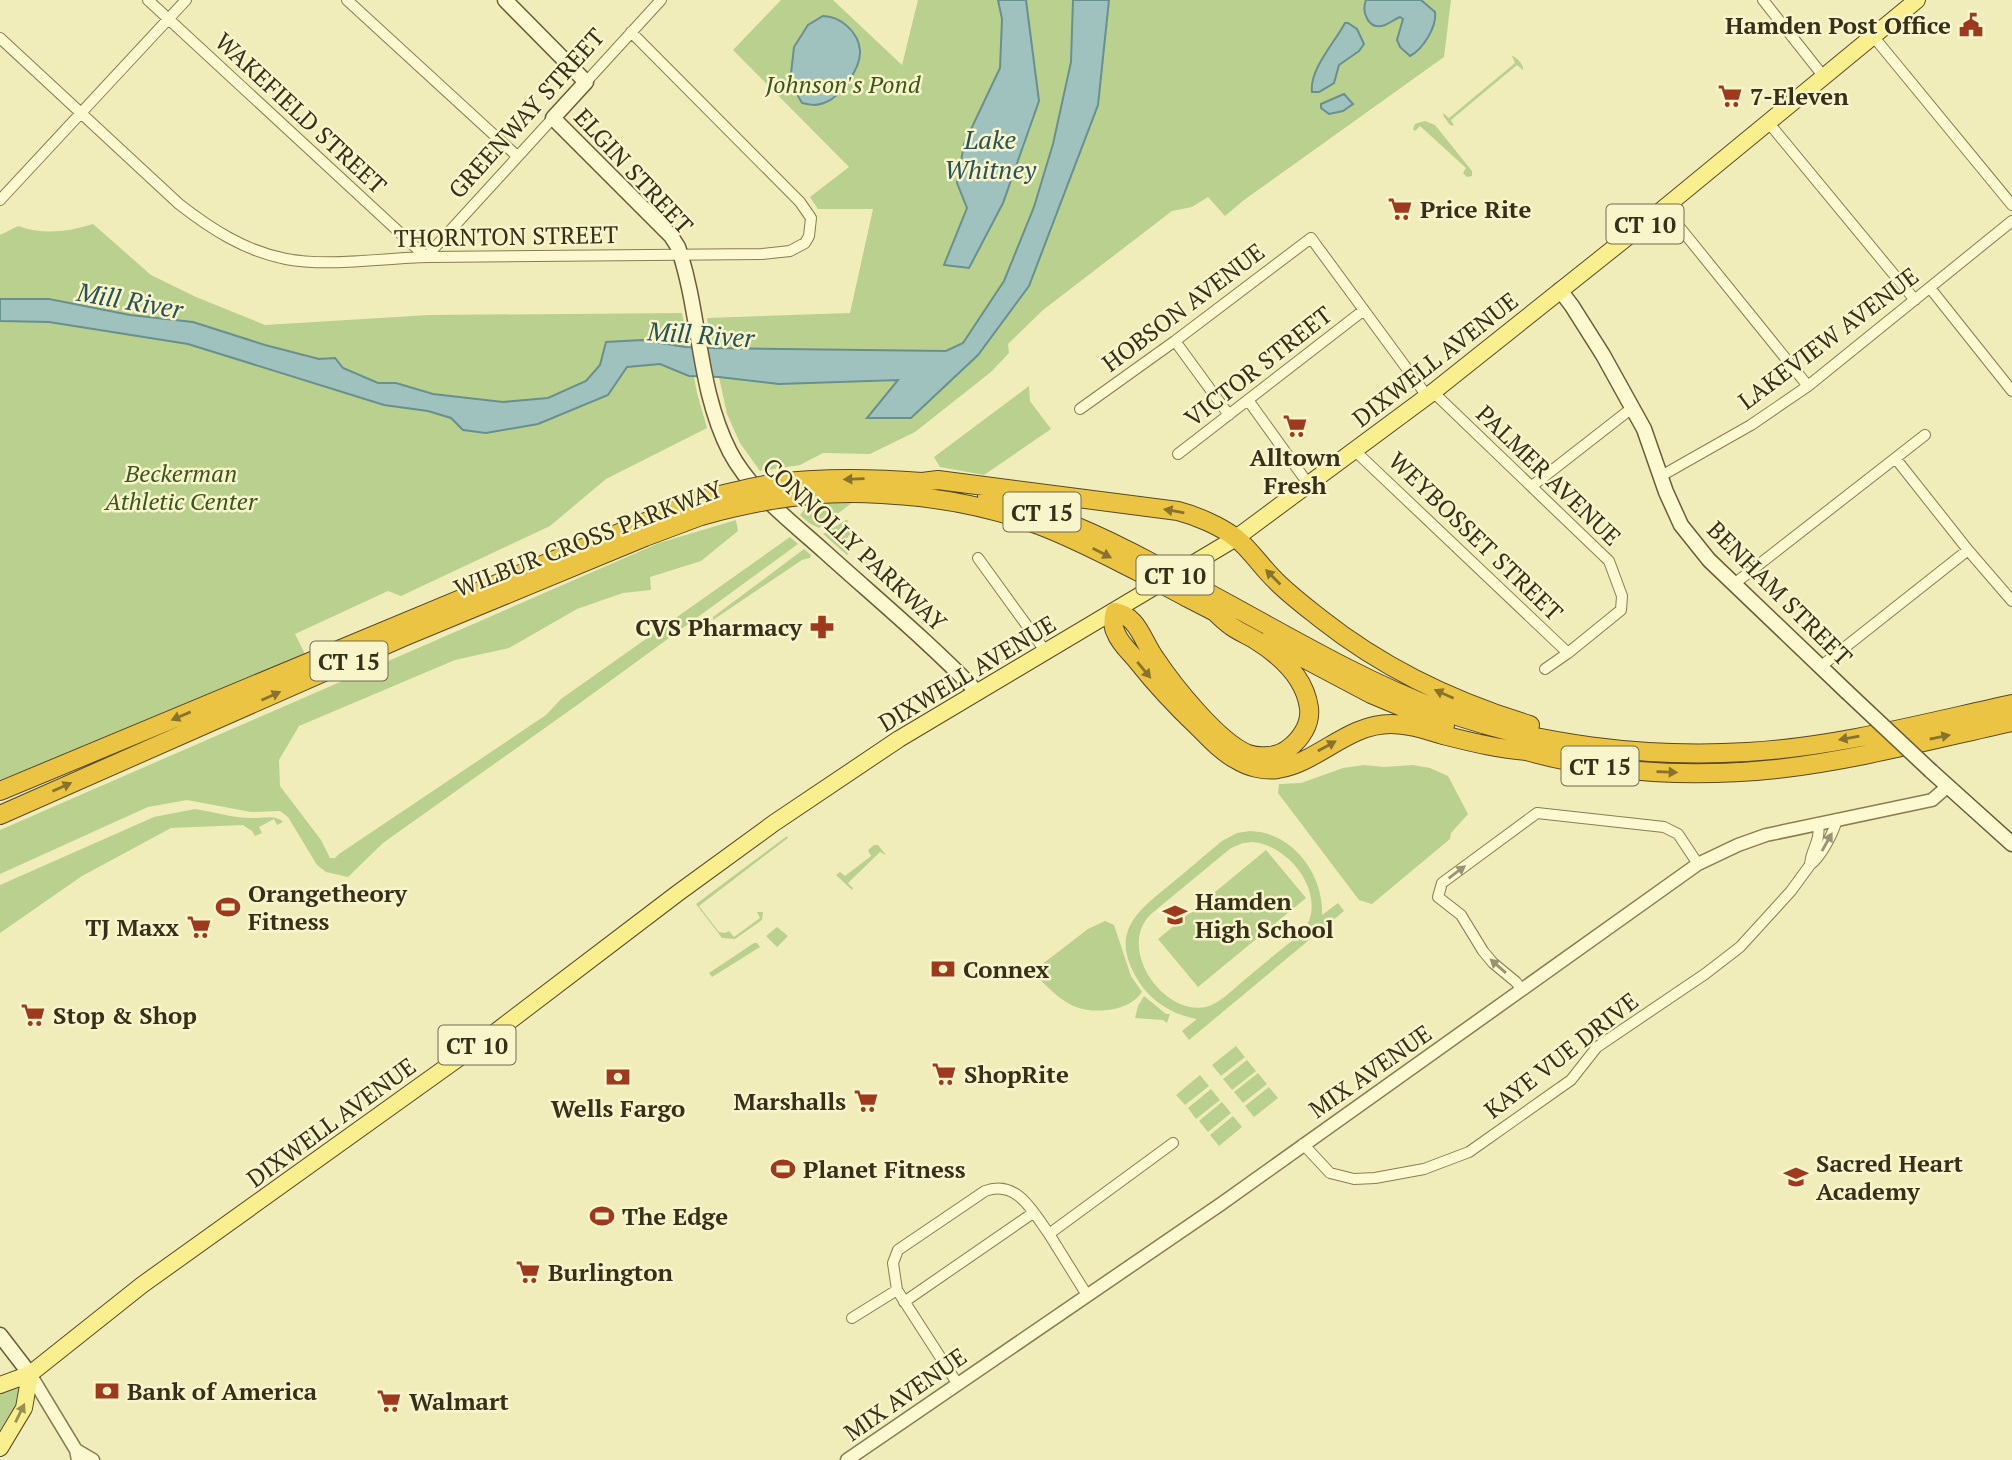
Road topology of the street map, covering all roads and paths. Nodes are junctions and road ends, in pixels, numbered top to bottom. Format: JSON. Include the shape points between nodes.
{"nodes":[{"id":1,"x":148,"y":0,"type":"edge"},
{"id":2,"x":186,"y":0,"type":"edge"},
{"id":3,"x":347,"y":0,"type":"edge"},
{"id":4,"x":505,"y":0,"type":"edge"},
{"id":5,"x":661,"y":0,"type":"edge"},
{"id":6,"x":1763,"y":0,"type":"edge"},
{"id":7,"x":1917,"y":0,"type":"edge"},
{"id":8,"x":168,"y":19,"type":"junction"},
{"id":9,"x":631,"y":32,"type":"junction"},
{"id":10,"x":1873,"y":36,"type":"junction"},
{"id":11,"x":0,"y":37,"type":"edge"},
{"id":12,"x":1824,"y":77,"type":"junction"},
{"id":13,"x":586,"y":82,"type":"junction"},
{"id":14,"x":81,"y":111,"type":"junction"},
{"id":15,"x":553,"y":118,"type":"junction"},
{"id":16,"x":1768,"y":122,"type":"junction"},
{"id":17,"x":517,"y":156,"type":"junction"},
{"id":18,"x":0,"y":200,"type":"edge"},
{"id":19,"x":2012,"y":205,"type":"edge"},
{"id":20,"x":1664,"y":208,"type":"junction"},
{"id":21,"x":2012,"y":221,"type":"edge"},
{"id":22,"x":1311,"y":238,"type":"joint"},
{"id":23,"x":681,"y":255,"type":"junction"},
{"id":24,"x":425,"y":257,"type":"junction"},
{"id":25,"x":1930,"y":288,"type":"junction"},
{"id":26,"x":1560,"y":290,"type":"junction"},
{"id":27,"x":1915,"y":300,"type":"junction"},
{"id":28,"x":1364,"y":310,"type":"junction"},
{"id":29,"x":1175,"y":341,"type":"junction"},
{"id":30,"x":1808,"y":386,"type":"junction"},
{"id":31,"x":2012,"y":391,"type":"edge"},
{"id":32,"x":1430,"y":394,"type":"junction"},
{"id":33,"x":1248,"y":400,"type":"junction"},
{"id":34,"x":1632,"y":408,"type":"junction"},
{"id":35,"x":1080,"y":409,"type":"dead end"},
{"id":36,"x":1229,"y":415,"type":"junction"},
{"id":37,"x":1925,"y":435,"type":"dead end"},
{"id":38,"x":1354,"y":450,"type":"junction"},
{"id":39,"x":1178,"y":454,"type":"dead end"},
{"id":40,"x":1896,"y":459,"type":"junction"},
{"id":41,"x":1661,"y":476,"type":"junction"},
{"id":42,"x":1309,"y":485,"type":"junction"},
{"id":43,"x":1532,"y":486,"type":"junction"},
{"id":44,"x":921,"y":489,"type":"junction"},
{"id":45,"x":698,"y":509,"type":"junction"},
{"id":46,"x":1236,"y":538,"type":"junction"},
{"id":47,"x":1968,"y":550,"type":"junction"},
{"id":48,"x":978,"y":558,"type":"dead end"},
{"id":49,"x":1734,"y":584,"type":"junction"},
{"id":50,"x":1193,"y":593,"type":"junction"},
{"id":51,"x":2012,"y":601,"type":"edge"},
{"id":52,"x":1115,"y":612,"type":"junction"},
{"id":53,"x":1215,"y":612,"type":"junction"},
{"id":54,"x":1046,"y":652,"type":"junction"},
{"id":55,"x":1568,"y":653,"type":"junction"},
{"id":56,"x":1820,"y":667,"type":"junction"},
{"id":57,"x":1545,"y":669,"type":"dead end"},
{"id":58,"x":977,"y":692,"type":"junction"},
{"id":59,"x":2012,"y":704,"type":"edge"},
{"id":60,"x":2012,"y":722,"type":"edge"},
{"id":61,"x":1602,"y":747,"type":"junction"},
{"id":62,"x":1527,"y":751,"type":"junction"},
{"id":63,"x":1948,"y":786,"type":"junction"},
{"id":64,"x":0,"y":791,"type":"edge"},
{"id":65,"x":0,"y":815,"type":"edge"},
{"id":66,"x":1837,"y":819,"type":"junction"},
{"id":67,"x":1818,"y":823,"type":"junction"},
{"id":68,"x":2012,"y":844,"type":"edge"},
{"id":69,"x":1698,"y":864,"type":"junction"},
{"id":70,"x":1810,"y":865,"type":"junction"},
{"id":71,"x":1522,"y":990,"type":"junction"},
{"id":72,"x":1173,"y":1143,"type":"dead end"},
{"id":73,"x":1303,"y":1144,"type":"junction"},
{"id":74,"x":1033,"y":1213,"type":"junction"},
{"id":75,"x":1049,"y":1234,"type":"junction"},
{"id":76,"x":897,"y":1290,"type":"junction"},
{"id":77,"x":1087,"y":1295,"type":"junction"},
{"id":78,"x":904,"y":1301,"type":"junction"},
{"id":79,"x":852,"y":1318,"type":"dead end"},
{"id":80,"x":0,"y":1335,"type":"edge"},
{"id":81,"x":30,"y":1374,"type":"junction"},
{"id":82,"x":957,"y":1383,"type":"junction"},
{"id":83,"x":0,"y":1385,"type":"edge"},
{"id":84,"x":0,"y":1448,"type":"edge"},
{"id":85,"x":77,"y":1455,"type":"edge"},
{"id":86,"x":93,"y":1460,"type":"edge"},
{"id":87,"x":847,"y":1460,"type":"edge"}],
"edges":[{"from":1,"to":8,"type":"street","name":"WAKEFIELD STREET"},
{"from":2,"to":8,"type":"street"},
{"from":3,"to":17,"type":"street"},
{"from":4,"to":13,"type":"main road"},
{"from":5,"to":9,"type":"street","name":"GREENWAY STREET"},
{"from":6,"to":12,"type":"street"},
{"from":7,"to":10,"type":"main road","name":"DIXWELL AVENUE","number":"CT 10"},
{"from":8,"to":14,"type":"street"},
{"from":8,"to":24,"type":"street","name":"WAKEFIELD STREET"},
{"from":9,"to":13,"type":"street","name":"GREENWAY STREET"},
{"from":9,"to":23,"type":"street","name":"THORNTON STREET","via":[[811,218],[805,243],[790,251]]},
{"from":10,"to":12,"type":"main road","name":"DIXWELL AVENUE","number":"CT 10"},
{"from":10,"to":19,"type":"street"},
{"from":11,"to":14,"type":"street","name":"THORNTON STREET"},
{"from":12,"to":16,"type":"main road","name":"DIXWELL AVENUE","number":"CT 10"},
{"from":13,"to":15,"type":"main road","name":"GREENWAY STREET"},
{"from":14,"to":18,"type":"street"},
{"from":14,"to":24,"type":"street","name":"THORNTON STREET","via":[[187,210],[258,252],[316,261]]},
{"from":15,"to":17,"type":"street","name":"GREENWAY STREET"},
{"from":15,"to":23,"type":"main road","name":"ELGIN STREET","via":[[671,236]]},
{"from":16,"to":20,"type":"main road","name":"DIXWELL AVENUE","number":"CT 10"},
{"from":16,"to":27,"type":"street"},
{"from":17,"to":24,"type":"street","name":"GREENWAY STREET"},
{"from":20,"to":26,"type":"main road","name":"DIXWELL AVENUE","number":"CT 10"},
{"from":20,"to":30,"type":"street"},
{"from":21,"to":25,"type":"street","name":"LAKEVIEW AVENUE"},
{"from":22,"to":28,"type":"street","name":"PALMER AVENUE"},
{"from":22,"to":29,"type":"street","name":"HOBSON AVENUE"},
{"from":23,"to":24,"type":"street","name":"THORNTON STREET"},
{"from":23,"to":58,"type":"main road","name":"CONNOLLY PARKWAY","via":[[712,407],[731,453],[785,517]]},
{"from":25,"to":27,"type":"street","name":"LAKEVIEW AVENUE"},
{"from":25,"to":31,"type":"street"},
{"from":26,"to":32,"type":"main road","name":"DIXWELL AVENUE","number":"CT 10"},
{"from":26,"to":34,"type":"main road","name":"BENHAM STREET"},
{"from":27,"to":30,"type":"street","name":"LAKEVIEW AVENUE"},
{"from":28,"to":32,"type":"street","name":"PALMER AVENUE"},
{"from":28,"to":33,"type":"street","name":"VICTOR STREET"},
{"from":29,"to":35,"type":"street","name":"HOBSON AVENUE"},
{"from":29,"to":36,"type":"street"},
{"from":30,"to":41,"type":"street","name":"LAKEVIEW AVENUE"},
{"from":32,"to":38,"type":"main road","name":"DIXWELL AVENUE","number":"CT 10"},
{"from":32,"to":43,"type":"street","name":"PALMER AVENUE"},
{"from":33,"to":36,"type":"street","name":"VICTOR STREET"},
{"from":33,"to":42,"type":"street"},
{"from":34,"to":41,"type":"main road","name":"BENHAM STREET"},
{"from":34,"to":43,"type":"street"},
{"from":36,"to":39,"type":"street","name":"VICTOR STREET"},
{"from":37,"to":40,"type":"street"},
{"from":38,"to":42,"type":"main road","name":"DIXWELL AVENUE","number":"CT 10"},
{"from":38,"to":55,"type":"street","name":"WEYBOSSET STREET"},
{"from":40,"to":47,"type":"street"},
{"from":40,"to":49,"type":"street"},
{"from":41,"to":49,"type":"main road","name":"BENHAM STREET","via":[[1685,531]]},
{"from":42,"to":46,"type":"main road","name":"DIXWELL AVENUE","number":"CT 10"},
{"from":43,"to":55,"type":"street","name":"PALMER AVENUE","via":[[1609,561],[1622,596],[1621,610]]},
{"from":44,"to":45,"type":"highway","name":"WILBUR CROSS PARKWAY","number":"CT 15","bridge":true,"via":[[870,478],[812,480],[769,485]]},
{"from":46,"to":44,"type":"highway","one_way":true,"via":[[1178,511],[938,480]]},
{"from":44,"to":50,"type":"highway","name":"WILBUR CROSS PARKWAY","number":"CT 15","bridge":true,"via":[[1040,525],[1146,568]]},
{"from":45,"to":64,"type":"highway","name":"WILBUR CROSS PARKWAY","number":"CT 15","one_way":true},
{"from":65,"to":45,"type":"highway","name":"WILBUR CROSS PARKWAY","number":"CT 15","one_way":true,"via":[[401,638],[645,537]]},
{"from":46,"to":52,"type":"main road","name":"DIXWELL AVENUE","number":"CT 10"},
{"from":61,"to":46,"type":"highway","one_way":true,"via":[[1490,712],[1409,677],[1322,620],[1278,583]]},
{"from":47,"to":51,"type":"street"},
{"from":47,"to":56,"type":"street"},
{"from":48,"to":54,"type":"street"},
{"from":49,"to":56,"type":"main road","name":"BENHAM STREET"},
{"from":50,"to":53,"type":"highway","name":"WILBUR CROSS PARKWAY","number":"CT 15"},
{"from":50,"to":61,"type":"highway","name":"WILBUR CROSS PARKWAY","number":"CT 15","via":[[1440,710],[1532,736]]},
{"from":52,"to":53,"type":"highway","via":[[1132,620],[1175,685],[1227,741],[1248,754],[1267,757],[1286,751],[1302,735],[1310,715],[1307,695],[1276,655]]},
{"from":52,"to":54,"type":"main road","name":"DIXWELL AVENUE","number":"CT 10"},
{"from":52,"to":62,"type":"highway","one_way":true,"via":[[1115,632],[1150,677],[1216,744],[1255,768],[1276,769],[1296,763],[1352,733],[1391,724],[1502,750]]},
{"from":53,"to":62,"type":"highway","name":"WILBUR CROSS PARKWAY","number":"CT 15","via":[[1371,694]]},
{"from":54,"to":58,"type":"main road","name":"DIXWELL AVENUE","number":"CT 10"},
{"from":55,"to":57,"type":"street"},
{"from":56,"to":63,"type":"main road","name":"BENHAM STREET","bridge":true},
{"from":58,"to":81,"type":"main road","name":"DIXWELL AVENUE","number":"CT 10","via":[[774,823],[498,1030],[142,1285]]},
{"from":59,"to":61,"type":"highway","name":"WILBUR CROSS PARKWAY","number":"CT 15","one_way":true,"via":[[1815,745],[1678,754]]},
{"from":62,"to":60,"type":"highway","name":"WILBUR CROSS PARKWAY","number":"CT 15","one_way":true,"via":[[1607,767],[1723,773],[1830,761]]},
{"from":63,"to":66,"type":"street","name":"MIX AVENUE","via":[[1933,800]]},
{"from":63,"to":68,"type":"main road","name":"BENHAM STREET"},
{"from":66,"to":67,"type":"street","name":"MIX AVENUE"},
{"from":70,"to":66,"type":"street","name":"KAYE VUE DRIVE","one_way":true},
{"from":67,"to":69,"type":"street","name":"MIX AVENUE","via":[[1766,835]]},
{"from":67,"to":70,"type":"street","name":"KAYE VUE DRIVE","via":[[1819,838]]},
{"from":69,"to":71,"type":"street","name":"MIX AVENUE"},
{"from":71,"to":69,"type":"street","one_way":true,"via":[[1493,963],[1461,915],[1438,897],[1443,883],[1537,813],[1664,827],[1685,842]]},
{"from":70,"to":73,"type":"street","name":"KAYE VUE DRIVE","via":[[1740,947],[1597,1047],[1571,1080],[1469,1152],[1424,1169],[1354,1179],[1330,1173]]},
{"from":71,"to":73,"type":"street","name":"MIX AVENUE"},
{"from":72,"to":75,"type":"street"},
{"from":73,"to":77,"type":"street","name":"MIX AVENUE"},
{"from":74,"to":75,"type":"street"},
{"from":74,"to":76,"type":"street","via":[[1012,1191],[995,1187],[985,1191],[898,1251],[893,1263]]},
{"from":74,"to":78,"type":"street"},
{"from":75,"to":77,"type":"street"},
{"from":76,"to":78,"type":"street"},
{"from":76,"to":79,"type":"street"},
{"from":77,"to":82,"type":"street","name":"MIX AVENUE"},
{"from":78,"to":82,"type":"street"},
{"from":80,"to":81,"type":"main road"},
{"from":81,"to":83,"type":"main road","name":"DIXWELL AVENUE","number":"CT 10"},
{"from":84,"to":81,"type":"main road","one_way":true,"via":[[24,1408]]},
{"from":81,"to":85,"type":"street"},
{"from":82,"to":87,"type":"street","name":"MIX AVENUE"},
{"from":85,"to":86,"type":"street"}]}
